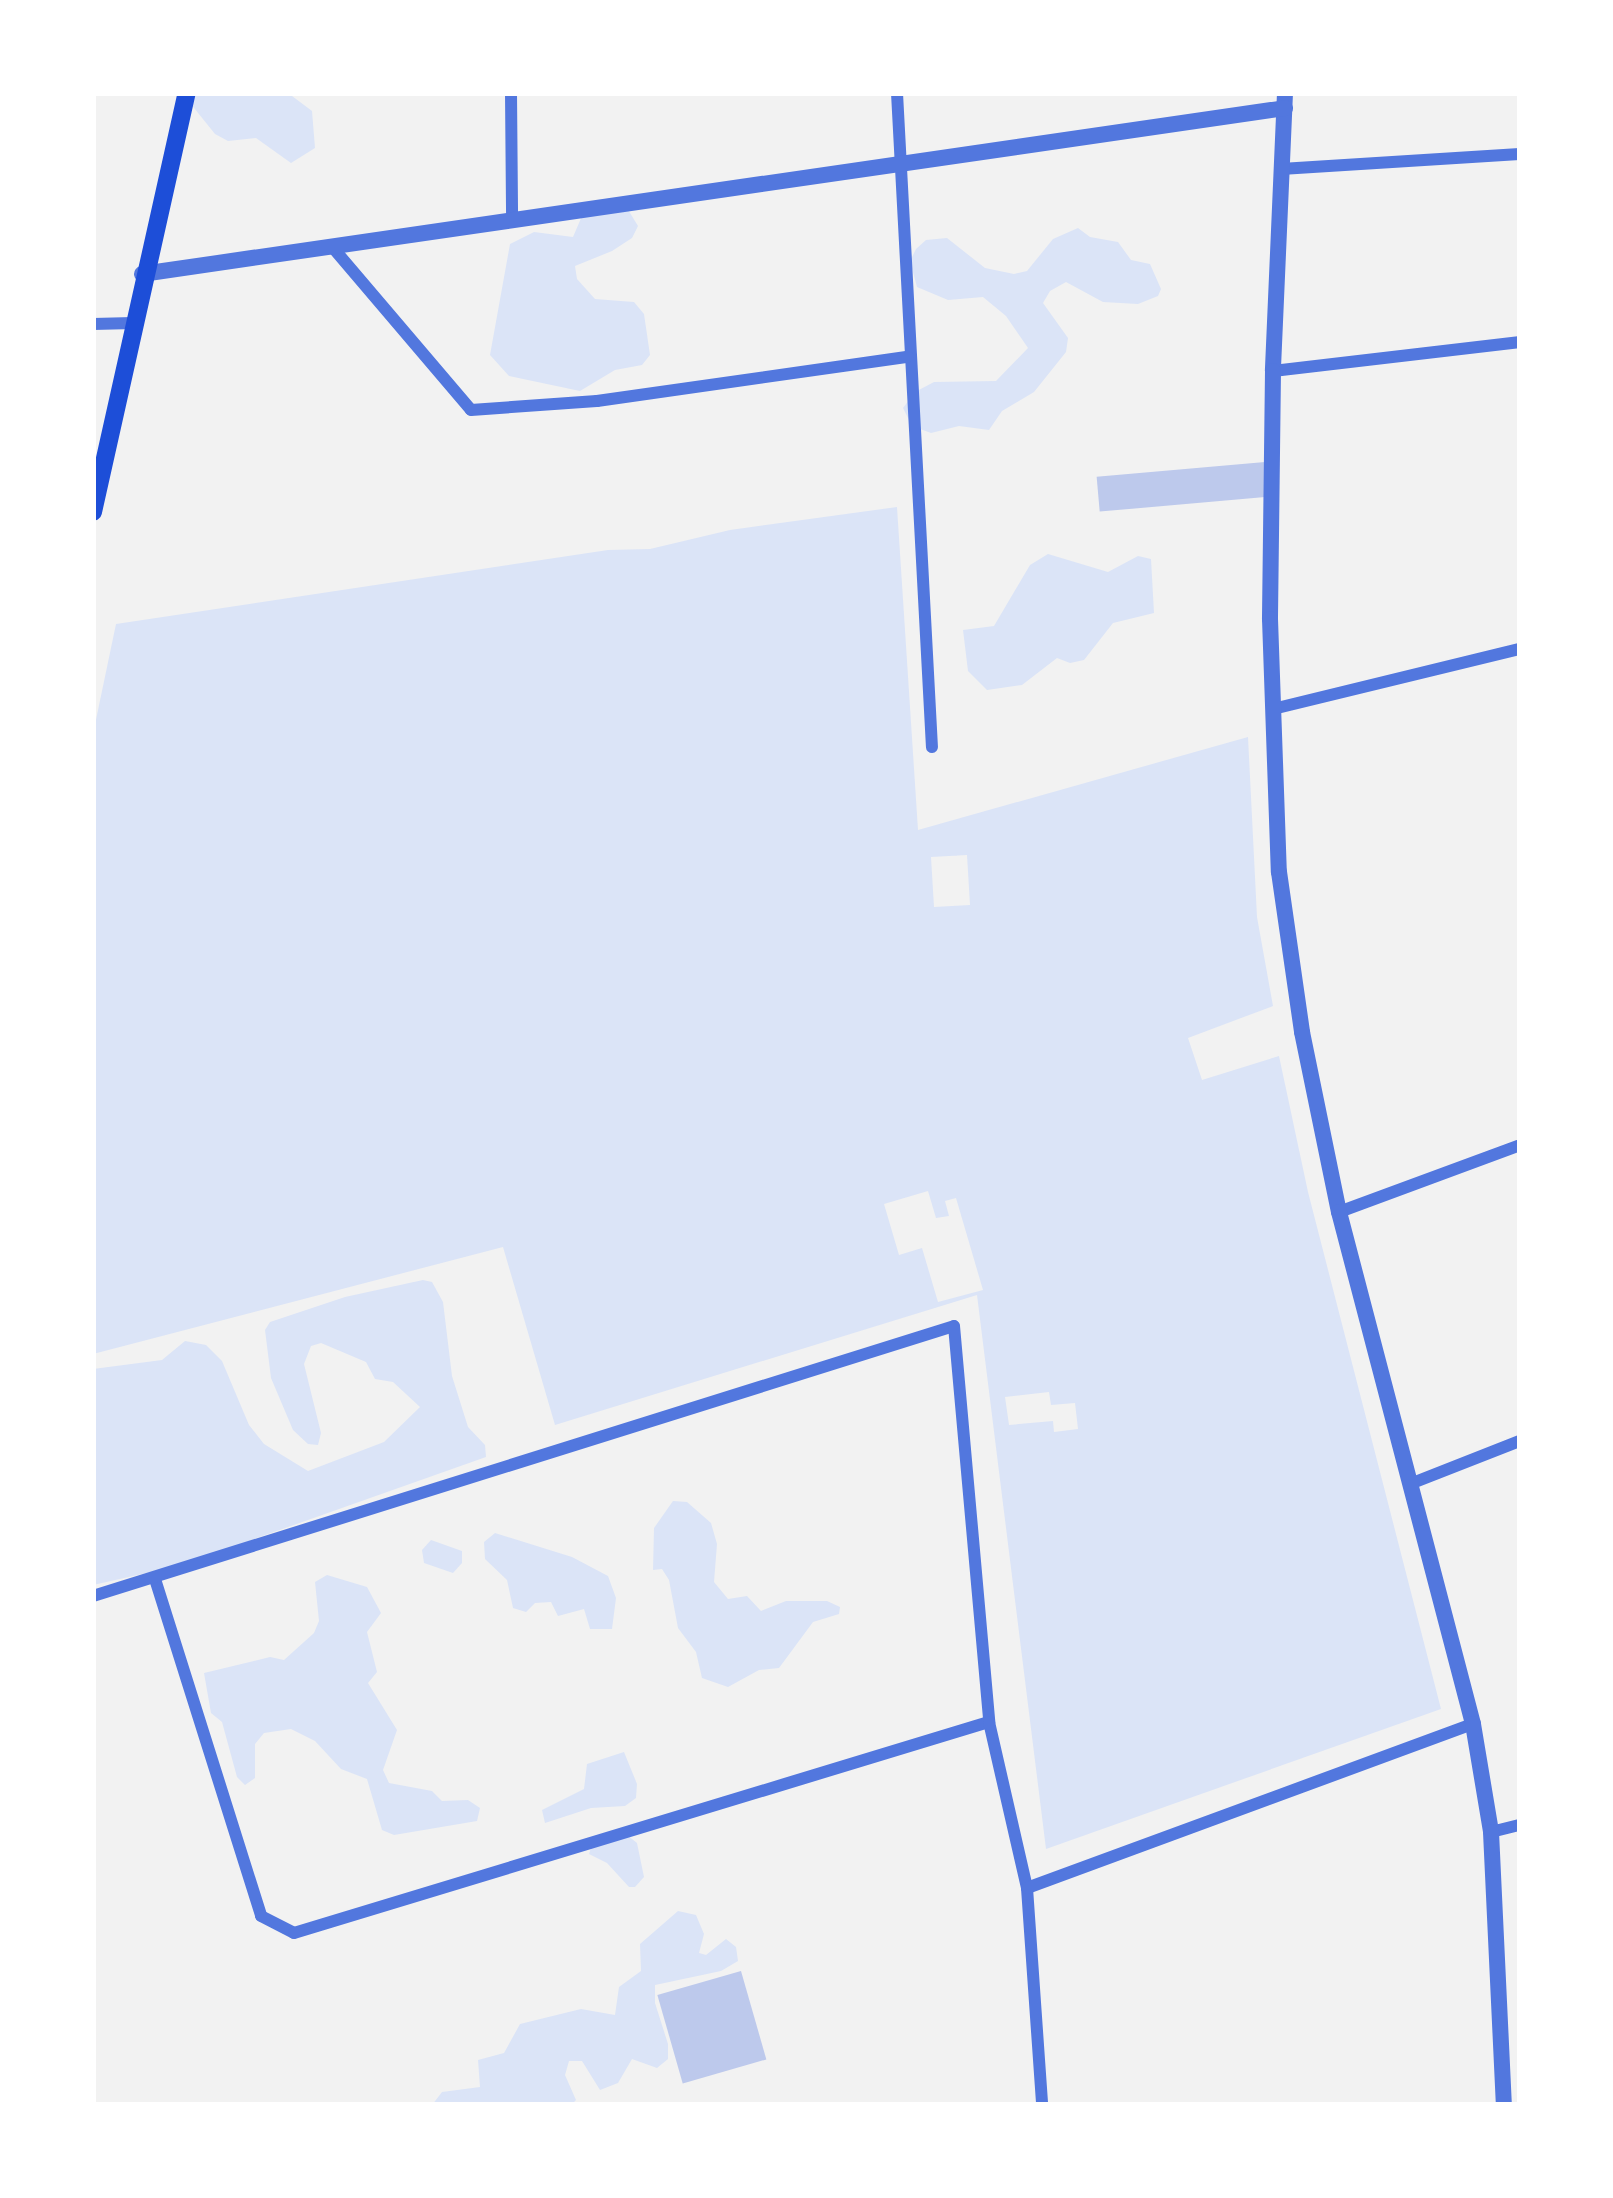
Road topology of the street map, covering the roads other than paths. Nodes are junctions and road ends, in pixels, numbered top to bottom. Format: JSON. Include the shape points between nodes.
{"nodes":[{"id":1,"x":187,"y":93,"type":"edge"},
{"id":2,"x":511,"y":93,"type":"edge"},
{"id":3,"x":897,"y":93,"type":"edge"},
{"id":4,"x":1285,"y":101,"type":"edge"},
{"id":5,"x":1520,"y":154,"type":"edge"},
{"id":6,"x":902,"y":160,"type":"junction"},
{"id":7,"x":1281,"y":169,"type":"junction"},
{"id":8,"x":512,"y":219,"type":"junction"},
{"id":9,"x":334,"y":249,"type":"junction"},
{"id":10,"x":142,"y":274,"type":"junction"},
{"id":11,"x":133,"y":323,"type":"junction"},
{"id":12,"x":93,"y":324,"type":"edge"},
{"id":13,"x":1520,"y":342,"type":"edge"},
{"id":14,"x":908,"y":357,"type":"junction"},
{"id":15,"x":1273,"y":371,"type":"junction"},
{"id":16,"x":93,"y":512,"type":"edge"},
{"id":17,"x":1520,"y":649,"type":"edge"},
{"id":18,"x":1273,"y":710,"type":"junction"},
{"id":19,"x":932,"y":747,"type":"dead end"},
{"id":20,"x":1520,"y":1145,"type":"edge"},
{"id":21,"x":1340,"y":1212,"type":"junction"},
{"id":22,"x":1520,"y":1441,"type":"edge"},
{"id":23,"x":1410,"y":1484,"type":"junction"},
{"id":24,"x":155,"y":1579,"type":"junction"},
{"id":25,"x":93,"y":1596,"type":"edge"},
{"id":26,"x":989,"y":1722,"type":"junction"},
{"id":27,"x":1473,"y":1724,"type":"junction"},
{"id":28,"x":1520,"y":1825,"type":"edge"},
{"id":29,"x":1491,"y":1832,"type":"junction"},
{"id":30,"x":1028,"y":1888,"type":"junction"},
{"id":31,"x":1042,"y":2105,"type":"edge"},
{"id":32,"x":1504,"y":2105,"type":"edge"}],
"edges":[{"from":1,"to":10,"type":"main road"},
{"from":2,"to":8,"type":"street"},
{"from":3,"to":6,"type":"street"},
{"from":4,"to":6,"type":"street","via":[[1058,144]]},
{"from":4,"to":7,"type":"street"},
{"from":5,"to":7,"type":"street"},
{"from":6,"to":8,"type":"street"},
{"from":6,"to":14,"type":"street"},
{"from":7,"to":15,"type":"street"},
{"from":8,"to":9,"type":"street"},
{"from":9,"to":10,"type":"street"},
{"from":9,"to":14,"type":"street","via":[[471,410],[597,401]]},
{"from":10,"to":11,"type":"main road"},
{"from":11,"to":12,"type":"street"},
{"from":11,"to":16,"type":"main road"},
{"from":13,"to":15,"type":"street"},
{"from":14,"to":19,"type":"street"},
{"from":15,"to":18,"type":"street"},
{"from":17,"to":18,"type":"street"},
{"from":18,"to":21,"type":"street","via":[[1282,895]]},
{"from":20,"to":21,"type":"street"},
{"from":21,"to":23,"type":"street"},
{"from":22,"to":23,"type":"street"},
{"from":23,"to":27,"type":"street"},
{"from":24,"to":25,"type":"street"},
{"from":24,"to":26,"type":"street","via":[[262,1916],[294,1933]]},
{"from":24,"to":26,"type":"street","via":[[954,1326]]},
{"from":26,"to":30,"type":"street"},
{"from":27,"to":29,"type":"street"},
{"from":27,"to":30,"type":"street"},
{"from":28,"to":29,"type":"street"},
{"from":29,"to":32,"type":"street"},
{"from":30,"to":31,"type":"street"}]}
